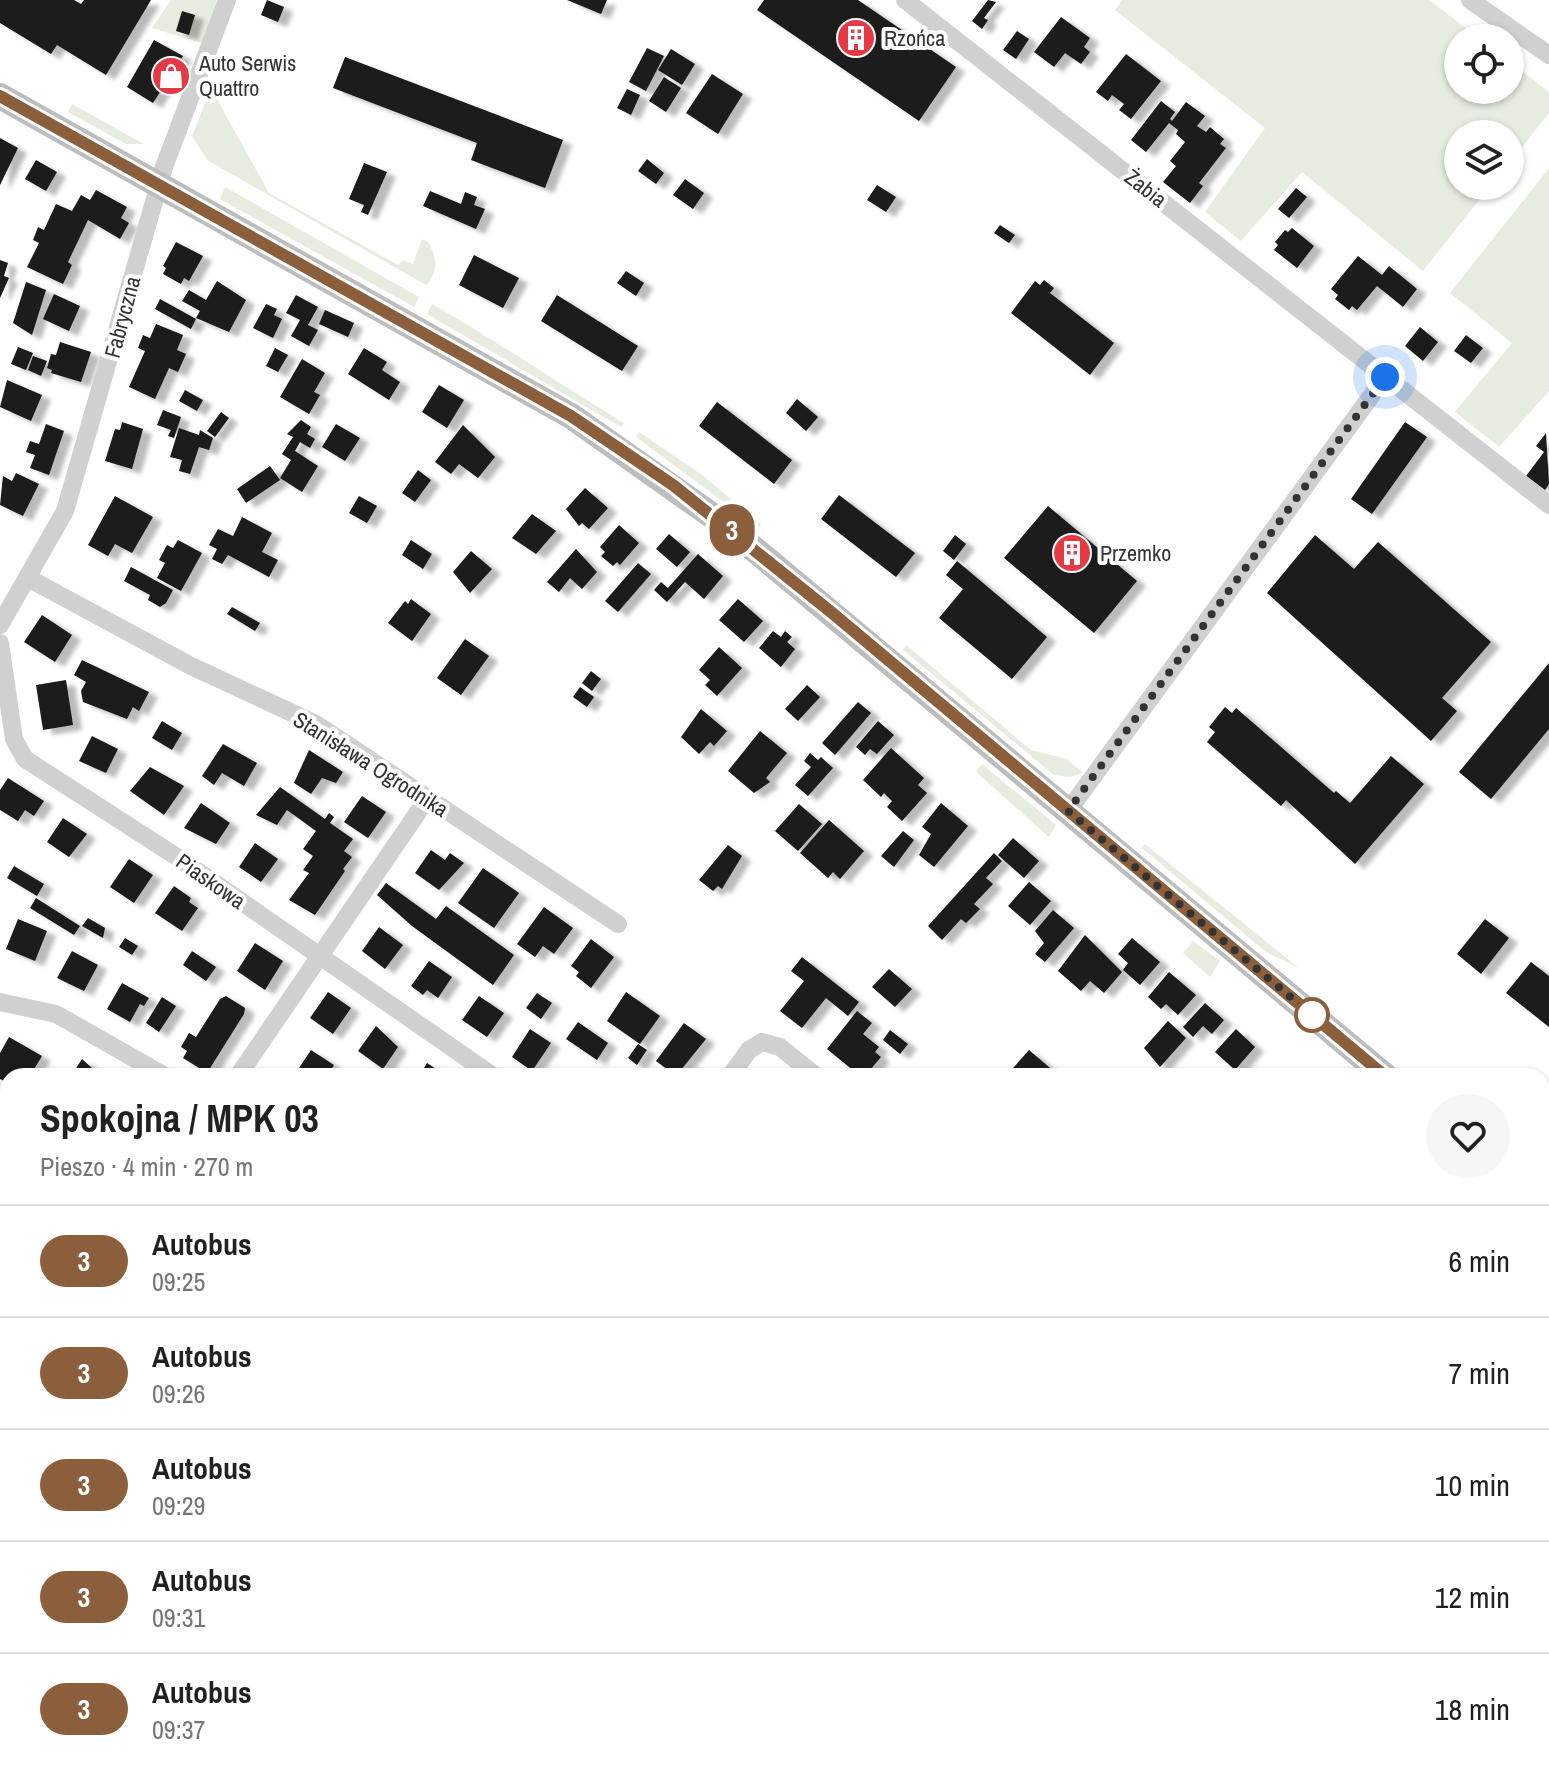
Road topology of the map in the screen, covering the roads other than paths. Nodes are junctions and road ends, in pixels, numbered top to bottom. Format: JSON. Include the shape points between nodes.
{"nodes":[{"id":1,"x":227,"y":0,"type":"edge"},
{"id":2,"x":905,"y":0,"type":"edge"},
{"id":3,"x":1470,"y":0,"type":"edge"},
{"id":4,"x":1549,"y":55,"type":"edge"},
{"id":5,"x":0,"y":96,"type":"edge"},
{"id":6,"x":160,"y":185,"type":"junction"},
{"id":7,"x":1385,"y":377,"type":"junction"},
{"id":8,"x":1549,"y":505,"type":"edge"},
{"id":9,"x":28,"y":578,"type":"junction"},
{"id":10,"x":0,"y":625,"type":"edge"},
{"id":11,"x":0,"y":643,"type":"edge"},
{"id":12,"x":427,"y":799,"type":"junction"},
{"id":13,"x":1068,"y":811,"type":"junction"},
{"id":14,"x":618,"y":924,"type":"dead end"},
{"id":15,"x":318,"y":956,"type":"junction"},
{"id":16,"x":0,"y":1002,"type":"edge"},
{"id":17,"x":151,"y":1068,"type":"edge"},
{"id":18,"x":243,"y":1068,"type":"edge"},
{"id":19,"x":481,"y":1068,"type":"edge"},
{"id":20,"x":736,"y":1068,"type":"edge"},
{"id":21,"x":806,"y":1068,"type":"edge"},
{"id":22,"x":1375,"y":1068,"type":"edge"}],
"edges":[{"from":1,"to":6,"type":"street","name":"Fabryczna"},
{"from":2,"to":7,"type":"street","name":"Żabia"},
{"from":3,"to":4,"type":"street"},
{"from":5,"to":6,"type":"street"},
{"from":6,"to":9,"type":"street","name":"Fabryczna","via":[[70,496]]},
{"from":6,"to":13,"type":"street","via":[[571,416],[655,472]]},
{"from":7,"to":8,"type":"street","name":"Żabia"},
{"from":7,"to":13,"type":"street"},
{"from":9,"to":10,"type":"street","name":"Fabryczna"},
{"from":9,"to":12,"type":"street","name":"Stanisława Ogrodnika","via":[[191,666],[316,724]]},
{"from":11,"to":15,"type":"street","name":"Piaskowa","via":[[14,739],[25,759]]},
{"from":12,"to":14,"type":"street","name":"Stanisława Ogrodnika"},
{"from":12,"to":15,"type":"street"},
{"from":13,"to":22,"type":"street"},
{"from":15,"to":18,"type":"street"},
{"from":15,"to":19,"type":"street","name":"Piaskowa"},
{"from":16,"to":17,"type":"street","via":[[56,1014]]},
{"from":20,"to":21,"type":"street","via":[[762,1042],[780,1047]]}]}
